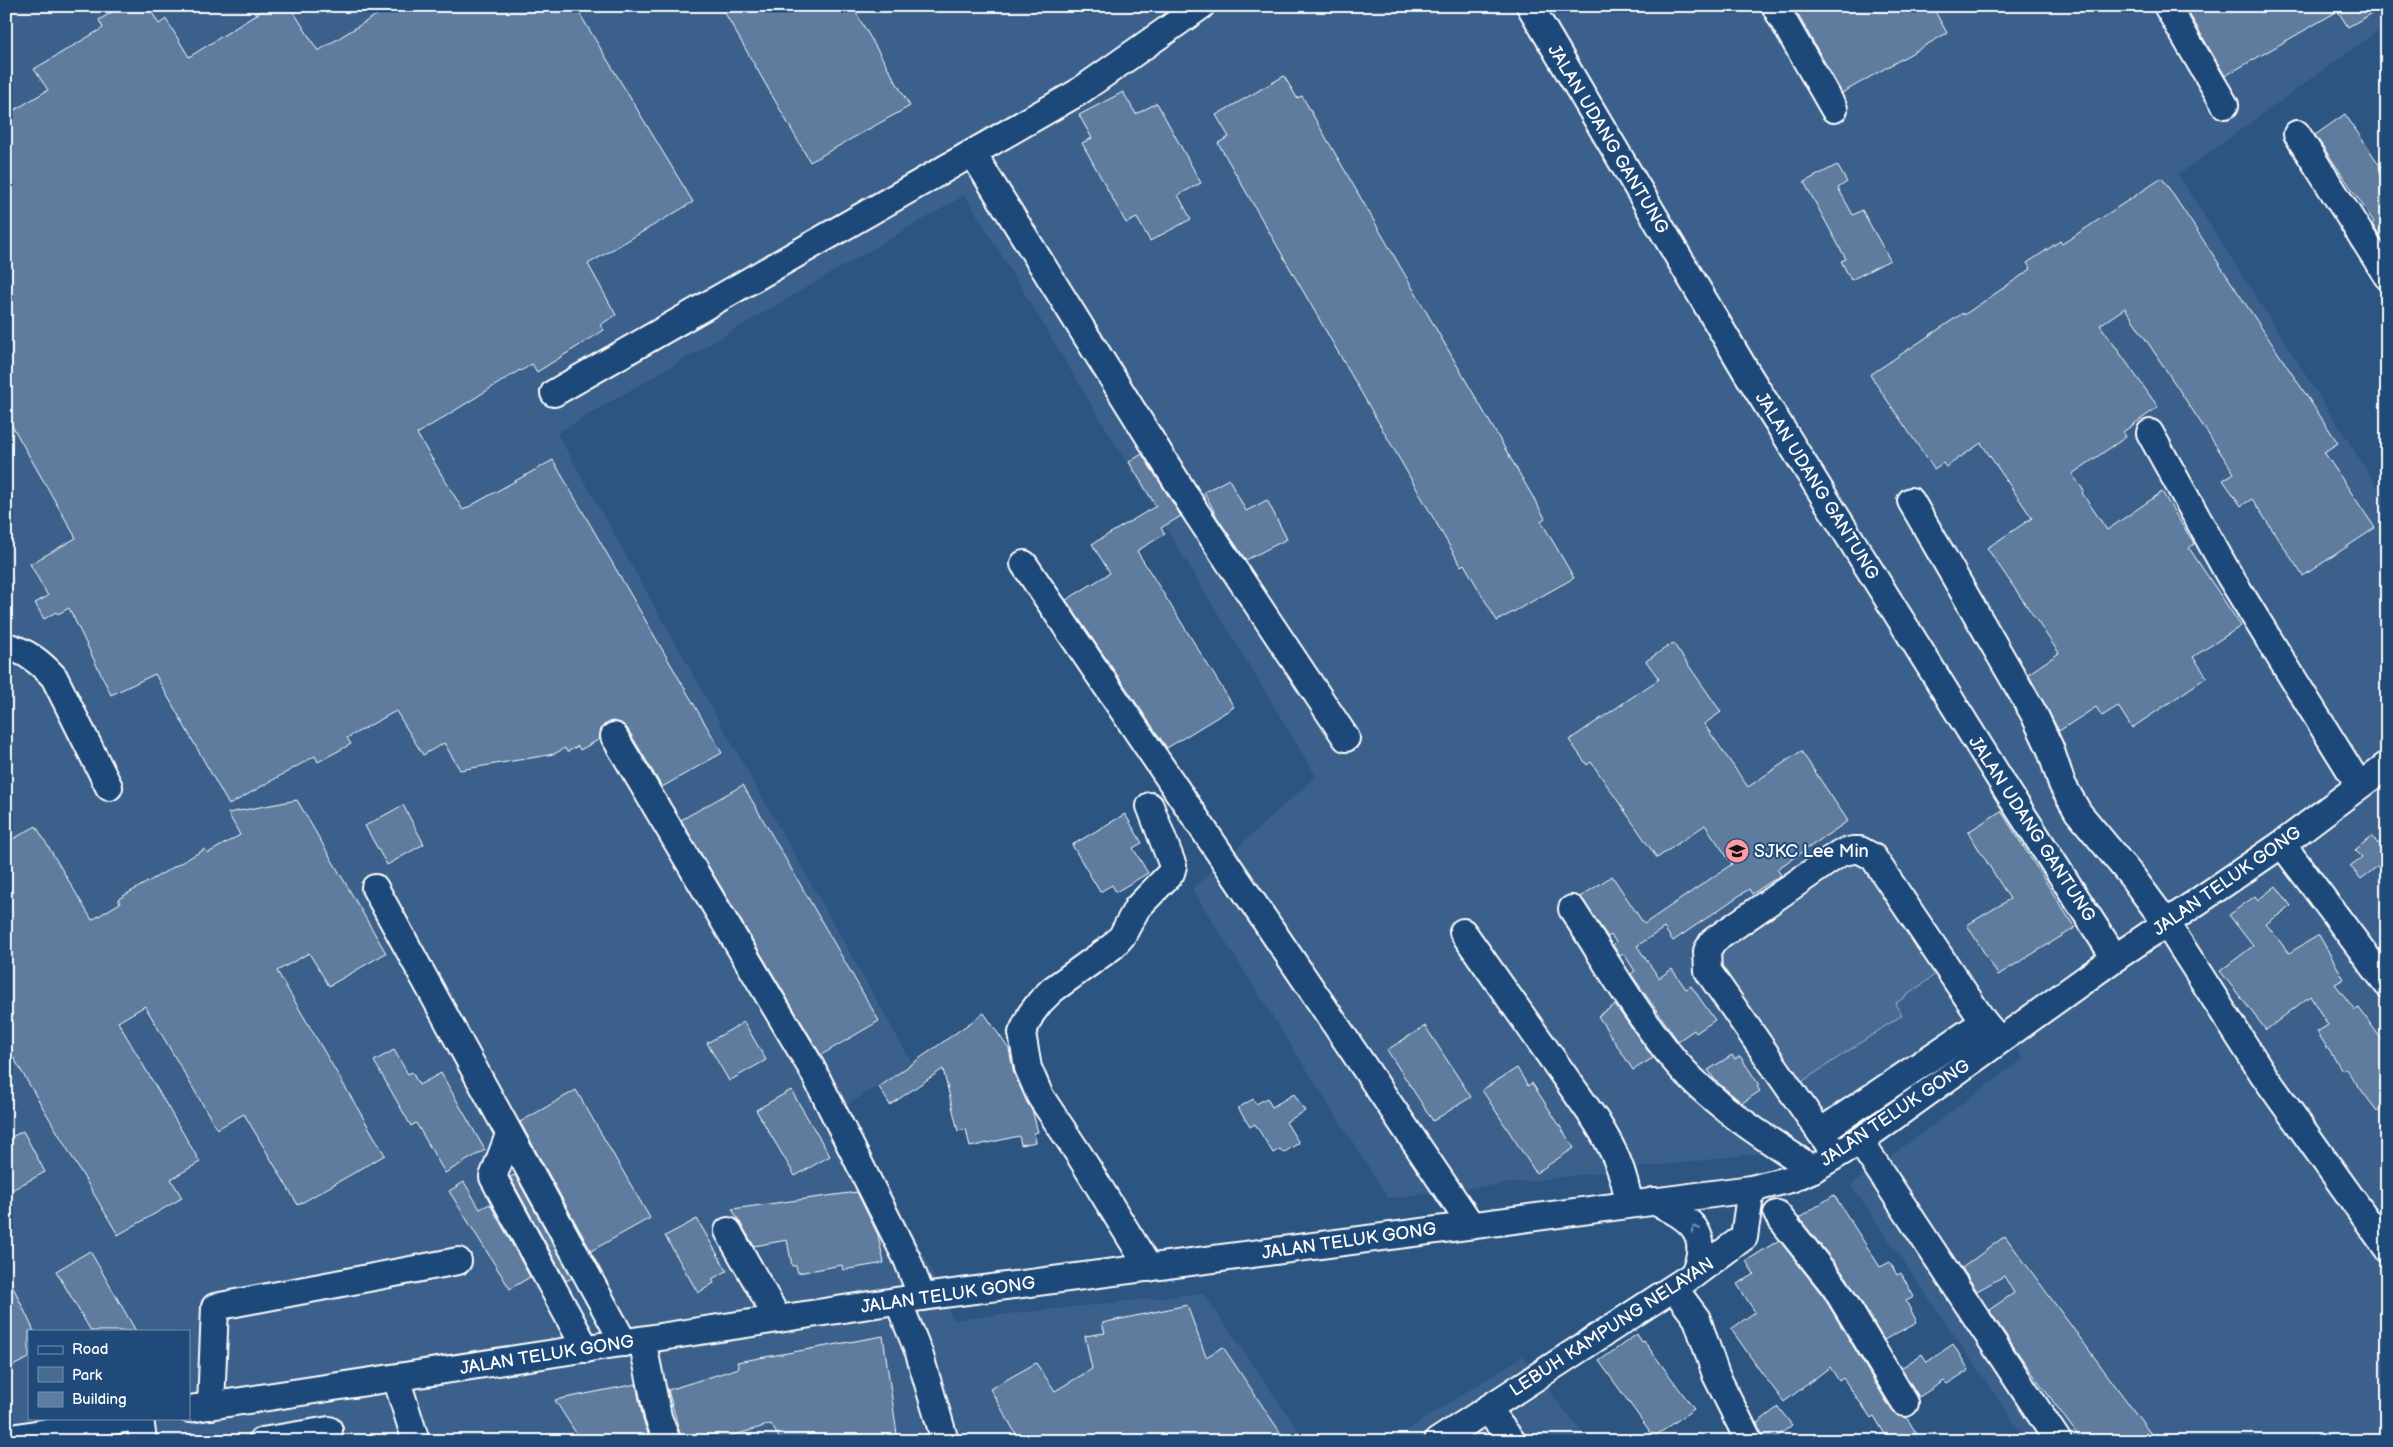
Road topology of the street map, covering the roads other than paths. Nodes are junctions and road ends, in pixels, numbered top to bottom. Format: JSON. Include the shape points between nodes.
{"nodes":[{"id":1,"x":1201,"y":6,"type":"edge"},
{"id":2,"x":1530,"y":6,"type":"edge"},
{"id":3,"x":1775,"y":6,"type":"edge"},
{"id":4,"x":2167,"y":6,"type":"edge"},
{"id":5,"x":2225,"y":105,"type":"dead end"},
{"id":6,"x":1834,"y":110,"type":"dead end"},
{"id":7,"x":2297,"y":134,"type":"dead end"},
{"id":8,"x":973,"y":154,"type":"junction"},
{"id":9,"x":2387,"y":276,"type":"edge"},
{"id":10,"x":554,"y":393,"type":"dead end"},
{"id":11,"x":2150,"y":433,"type":"dead end"},
{"id":12,"x":1911,"y":501,"type":"dead end"},
{"id":13,"x":1024,"y":564,"type":"dead end"},
{"id":14,"x":6,"y":646,"type":"edge"},
{"id":15,"x":614,"y":736,"type":"dead end"},
{"id":16,"x":1346,"y":738,"type":"dead end"},
{"id":17,"x":2387,"y":765,"type":"edge"},
{"id":18,"x":2359,"y":785,"type":"junction"},
{"id":19,"x":109,"y":787,"type":"dead end"},
{"id":20,"x":1150,"y":806,"type":"dead end"},
{"id":21,"x":2282,"y":844,"type":"junction"},
{"id":22,"x":375,"y":888,"type":"dead end"},
{"id":23,"x":1572,"y":909,"type":"dead end"},
{"id":24,"x":2167,"y":924,"type":"junction"},
{"id":25,"x":1463,"y":932,"type":"dead end"},
{"id":26,"x":2115,"y":958,"type":"junction"},
{"id":27,"x":2387,"y":984,"type":"edge"},
{"id":28,"x":1992,"y":1031,"type":"junction"},
{"id":29,"x":1820,"y":1132,"type":"junction"},
{"id":30,"x":509,"y":1136,"type":"junction"},
{"id":31,"x":1860,"y":1141,"type":"junction"},
{"id":32,"x":1827,"y":1161,"type":"junction"},
{"id":33,"x":1751,"y":1189,"type":"junction"},
{"id":34,"x":1641,"y":1203,"type":"junction"},
{"id":35,"x":1777,"y":1214,"type":"junction"},
{"id":36,"x":1471,"y":1225,"type":"junction"},
{"id":37,"x":728,"y":1231,"type":"dead end"},
{"id":38,"x":1744,"y":1237,"type":"junction"},
{"id":39,"x":2387,"y":1248,"type":"edge"},
{"id":40,"x":458,"y":1261,"type":"dead end"},
{"id":41,"x":1150,"y":1268,"type":"junction"},
{"id":42,"x":1684,"y":1281,"type":"junction"},
{"id":43,"x":910,"y":1299,"type":"junction"},
{"id":44,"x":778,"y":1319,"type":"junction"},
{"id":45,"x":633,"y":1342,"type":"junction"},
{"id":46,"x":586,"y":1349,"type":"junction"},
{"id":47,"x":396,"y":1378,"type":"junction"},
{"id":48,"x":313,"y":1390,"type":"junction"},
{"id":49,"x":1905,"y":1403,"type":"dead end"},
{"id":50,"x":200,"y":1408,"type":"edge"},
{"id":51,"x":1487,"y":1408,"type":"junction"},
{"id":52,"x":119,"y":1420,"type":"edge"},
{"id":53,"x":140,"y":1420,"type":"edge"},
{"id":54,"x":331,"y":1436,"type":"edge"},
{"id":55,"x":7,"y":1438,"type":"edge"},
{"id":56,"x":143,"y":1441,"type":"edge"},
{"id":57,"x":262,"y":1441,"type":"edge"},
{"id":58,"x":416,"y":1441,"type":"edge"},
{"id":59,"x":667,"y":1441,"type":"edge"},
{"id":60,"x":945,"y":1441,"type":"edge"},
{"id":61,"x":1438,"y":1441,"type":"edge"},
{"id":62,"x":1512,"y":1441,"type":"edge"},
{"id":63,"x":1749,"y":1441,"type":"edge"},
{"id":64,"x":2058,"y":1441,"type":"edge"}],
"edges":[{"from":1,"to":8,"type":"street","via":[[1077,93]]},
{"from":2,"to":26,"type":"street","name":"JALAN UDANG GANTUNG","via":[[1747,373]]},
{"from":3,"to":6,"type":"street"},
{"from":4,"to":5,"type":"street"},
{"from":7,"to":9,"type":"street"},
{"from":8,"to":10,"type":"street"},
{"from":8,"to":16,"type":"street","via":[[1198,514]]},
{"from":11,"to":18,"type":"street","via":[[2229,575]]},
{"from":12,"to":24,"type":"street","via":[[2034,714],[2062,784],[2078,812]]},
{"from":13,"to":36,"type":"street"},
{"from":14,"to":19,"type":"street","via":[[28,654],[54,677]]},
{"from":15,"to":43,"type":"street","via":[[811,1067],[907,1259]]},
{"from":17,"to":18,"type":"street","name":"JALAN TELUK GONG"},
{"from":18,"to":21,"type":"street","name":"JALAN TELUK GONG"},
{"from":20,"to":41,"type":"street","via":[[1173,866],[1171,873],[1137,908],[1113,946],[1040,1002],[1024,1025],[1022,1041],[1028,1068],[1040,1096]]},
{"from":21,"to":24,"type":"street","name":"JALAN TELUK GONG"},
{"from":21,"to":27,"type":"street"},
{"from":22,"to":30,"type":"street"},
{"from":23,"to":32,"type":"street","via":[[1671,1056],[1729,1110]]},
{"from":24,"to":26,"type":"street","name":"JALAN TELUK GONG"},
{"from":24,"to":39,"type":"street","via":[[2263,1074]]},
{"from":25,"to":34,"type":"street","via":[[1606,1137]]},
{"from":26,"to":28,"type":"street","name":"JALAN TELUK GONG"},
{"from":28,"to":29,"type":"street"},
{"from":28,"to":29,"type":"street","via":[[1873,857],[1853,850],[1830,859],[1713,941],[1706,958],[1708,971]]},
{"from":28,"to":31,"type":"street","name":"JALAN TELUK GONG"},
{"from":29,"to":32,"type":"street"},
{"from":30,"to":45,"type":"street"},
{"from":30,"to":46,"type":"street","via":[[493,1177]]},
{"from":31,"to":32,"type":"street","name":"JALAN TELUK GONG"},
{"from":31,"to":64,"type":"street"},
{"from":32,"to":33,"type":"street","name":"JALAN TELUK GONG","via":[[1791,1179]]},
{"from":32,"to":35,"type":"street","name":"LEBUH KAMPUNG NELAYAN"},
{"from":33,"to":34,"type":"street","name":"JALAN TELUK GONG"},
{"from":33,"to":38,"type":"street"},
{"from":34,"to":36,"type":"street","name":"JALAN TELUK GONG"},
{"from":42,"to":34,"type":"street","one_way":true,"via":[[1701,1251],[1698,1233],[1686,1218]]},
{"from":35,"to":38,"type":"street","name":"LEBUH KAMPUNG NELAYAN"},
{"from":35,"to":49,"type":"street","via":[[1835,1287]]},
{"from":36,"to":41,"type":"street","name":"JALAN TELUK GONG"},
{"from":37,"to":44,"type":"street"},
{"from":38,"to":42,"type":"street","name":"LEBUH KAMPUNG NELAYAN"},
{"from":40,"to":50,"type":"street","via":[[215,1307]]},
{"from":41,"to":43,"type":"street","name":"JALAN TELUK GONG"},
{"from":42,"to":51,"type":"street","name":"LEBUH KAMPUNG NELAYAN"},
{"from":42,"to":63,"type":"street","via":[[1684,1299],[1697,1319],[1716,1375]]},
{"from":43,"to":44,"type":"street","name":"JALAN TELUK GONG"},
{"from":43,"to":60,"type":"street","via":[[919,1353]]},
{"from":44,"to":45,"type":"street","name":"JALAN TELUK GONG"},
{"from":45,"to":46,"type":"street","name":"JALAN TELUK GONG"},
{"from":45,"to":59,"type":"street"},
{"from":46,"to":47,"type":"street","name":"JALAN TELUK GONG"},
{"from":47,"to":48,"type":"street","name":"JALAN TELUK GONG"},
{"from":47,"to":58,"type":"street"},
{"from":48,"to":50,"type":"street","name":"JALAN TELUK GONG"},
{"from":48,"to":54,"type":"street"},
{"from":51,"to":61,"type":"street","name":"LEBUH KAMPUNG NELAYAN"},
{"from":51,"to":62,"type":"street"},
{"from":52,"to":55,"type":"street"},
{"from":53,"to":56,"type":"street"},
{"from":54,"to":57,"type":"street"}]}
